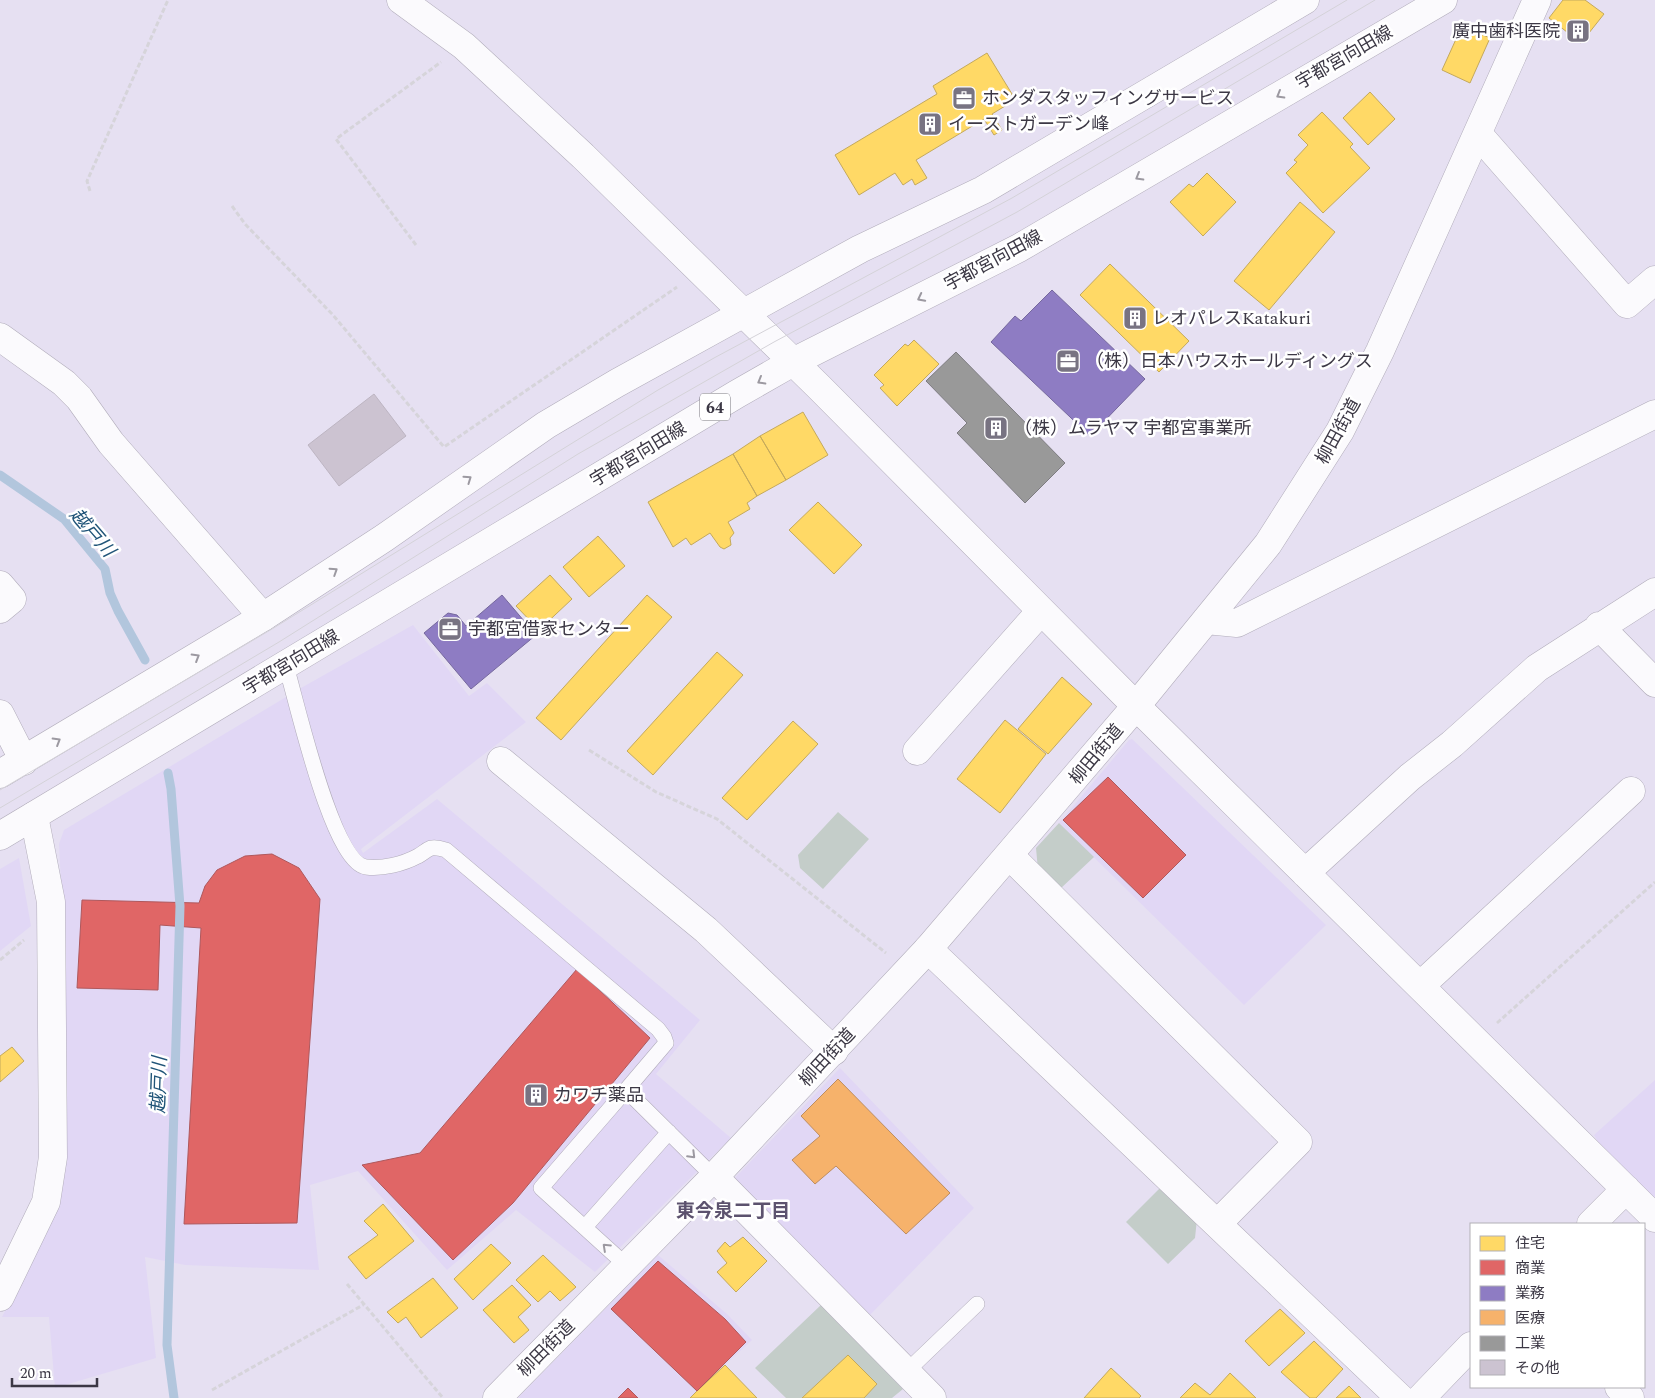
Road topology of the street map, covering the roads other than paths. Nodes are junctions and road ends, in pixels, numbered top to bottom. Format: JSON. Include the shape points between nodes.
{"nodes":[{"id":1,"x":1305,"y":0,"type":"edge"},
{"id":2,"x":1443,"y":0,"type":"edge"},
{"id":3,"x":1537,"y":0,"type":"edge"},
{"id":4,"x":420,"y":5,"type":"edge"},
{"id":5,"x":1478,"y":134,"type":"junction"},
{"id":6,"x":1655,"y":280,"type":"edge"},
{"id":7,"x":743,"y":312,"type":"junction"},
{"id":8,"x":0,"y":337,"type":"edge"},
{"id":9,"x":794,"y":362,"type":"junction"},
{"id":10,"x":1655,"y":414,"type":"edge"},
{"id":11,"x":0,"y":585,"type":"edge"},
{"id":12,"x":1655,"y":592,"type":"edge"},
{"id":13,"x":0,"y":609,"type":"edge"},
{"id":14,"x":1041,"y":611,"type":"junction"},
{"id":15,"x":263,"y":618,"type":"junction"},
{"id":16,"x":1206,"y":620,"type":"junction"},
{"id":17,"x":1599,"y":626,"type":"junction"},
{"id":18,"x":286,"y":666,"type":"junction"},
{"id":19,"x":1655,"y":683,"type":"edge"},
{"id":20,"x":1136,"y":706,"type":"junction"},
{"id":21,"x":0,"y":714,"type":"edge"},
{"id":22,"x":917,"y":751,"type":"dead end"},
{"id":23,"x":24,"y":761,"type":"junction"},
{"id":24,"x":501,"y":761,"type":"dead end"},
{"id":25,"x":0,"y":774,"type":"edge"},
{"id":26,"x":1631,"y":791,"type":"dead end"},
{"id":27,"x":34,"y":816,"type":"junction"},
{"id":28,"x":0,"y":836,"type":"edge"},
{"id":29,"x":1010,"y":856,"type":"junction"},
{"id":30,"x":1305,"y":873,"type":"junction"},
{"id":31,"x":928,"y":949,"type":"junction"},
{"id":32,"x":1420,"y":986,"type":"junction"},
{"id":33,"x":834,"y":1051,"type":"junction"},
{"id":34,"x":626,"y":1090,"type":"junction"},
{"id":35,"x":669,"y":1132,"type":"junction"},
{"id":36,"x":714,"y":1177,"type":"junction"},
{"id":37,"x":1626,"y":1189,"type":"junction"},
{"id":38,"x":1655,"y":1218,"type":"edge"},
{"id":39,"x":1218,"y":1223,"type":"junction"},
{"id":40,"x":1592,"y":1223,"type":"edge"},
{"id":41,"x":585,"y":1227,"type":"junction"},
{"id":42,"x":627,"y":1266,"type":"junction"},
{"id":43,"x":0,"y":1297,"type":"edge"},
{"id":44,"x":977,"y":1304,"type":"dead end"},
{"id":45,"x":1470,"y":1347,"type":"edge"},
{"id":46,"x":906,"y":1372,"type":"junction"},
{"id":47,"x":1620,"y":1388,"type":"edge"},
{"id":48,"x":497,"y":1398,"type":"edge"},
{"id":49,"x":932,"y":1398,"type":"edge"},
{"id":50,"x":1400,"y":1398,"type":"edge"},
{"id":51,"x":1421,"y":1398,"type":"edge"},
{"id":52,"x":1630,"y":1398,"type":"edge"}],
"edges":[{"from":1,"to":7,"type":"street","via":[[983,190],[860,249]]},
{"from":2,"to":9,"type":"street","name":"宇都宮向田線","number":"64","one_way":true,"via":[[1019,248]]},
{"from":3,"to":5,"type":"street","name":"柳田街道"},
{"from":4,"to":7,"type":"street","via":[[583,156]]},
{"from":5,"to":6,"type":"street","via":[[1627,304]]},
{"from":5,"to":16,"type":"street","name":"柳田街道","via":[[1380,351],[1340,431],[1268,544]]},
{"from":7,"to":9,"type":"street"},
{"from":15,"to":7,"type":"street","one_way":true,"via":[[546,425]]},
{"from":8,"to":15,"type":"street","via":[[64,383],[79,398],[110,443]]},
{"from":9,"to":14,"type":"street"},
{"from":9,"to":18,"type":"street","name":"宇都宮向田線","number":"64","one_way":true},
{"from":10,"to":16,"type":"street","via":[[1237,623]]},
{"from":11,"to":13,"type":"street","via":[[12,599]]},
{"from":12,"to":17,"type":"street"},
{"from":14,"to":20,"type":"street"},
{"from":14,"to":22,"type":"street"},
{"from":23,"to":15,"type":"street","one_way":true},
{"from":16,"to":20,"type":"street","name":"柳田街道"},
{"from":17,"to":19,"type":"street"},
{"from":17,"to":30,"type":"street","via":[[1537,668]]},
{"from":18,"to":27,"type":"street","name":"宇都宮向田線","number":"64"},
{"from":18,"to":34,"type":"lane","via":[[310,759],[325,802],[345,847],[358,865],[389,866],[418,857],[432,848],[446,850],[664,1037],[666,1043]]},
{"from":20,"to":29,"type":"street","name":"柳田街道"},
{"from":20,"to":30,"type":"street"},
{"from":21,"to":23,"type":"street"},
{"from":23,"to":25,"type":"street"},
{"from":24,"to":33,"type":"street","via":[[706,930]]},
{"from":26,"to":32,"type":"street"},
{"from":27,"to":28,"type":"street","name":"宇都宮向田線","number":"64"},
{"from":27,"to":43,"type":"street","via":[[51,902],[53,1158],[46,1202]]},
{"from":29,"to":31,"type":"street","name":"柳田街道"},
{"from":29,"to":39,"type":"street","via":[[1298,1142]]},
{"from":30,"to":32,"type":"street"},
{"from":31,"to":33,"type":"street","name":"柳田街道"},
{"from":31,"to":39,"type":"street"},
{"from":32,"to":37,"type":"street"},
{"from":33,"to":36,"type":"street","name":"柳田街道"},
{"from":34,"to":35,"type":"lane"},
{"from":34,"to":41,"type":"lane","via":[[541,1188]]},
{"from":35,"to":36,"type":"lane","one_way":true},
{"from":35,"to":41,"type":"lane"},
{"from":36,"to":42,"type":"street","name":"柳田街道"},
{"from":36,"to":46,"type":"street"},
{"from":37,"to":38,"type":"street"},
{"from":37,"to":40,"type":"street"},
{"from":39,"to":50,"type":"street"},
{"from":42,"to":41,"type":"lane","one_way":true},
{"from":42,"to":48,"type":"street","name":"柳田街道"},
{"from":44,"to":46,"type":"lane"},
{"from":45,"to":51,"type":"street"},
{"from":46,"to":49,"type":"street"},
{"from":47,"to":52,"type":"street"}]}
